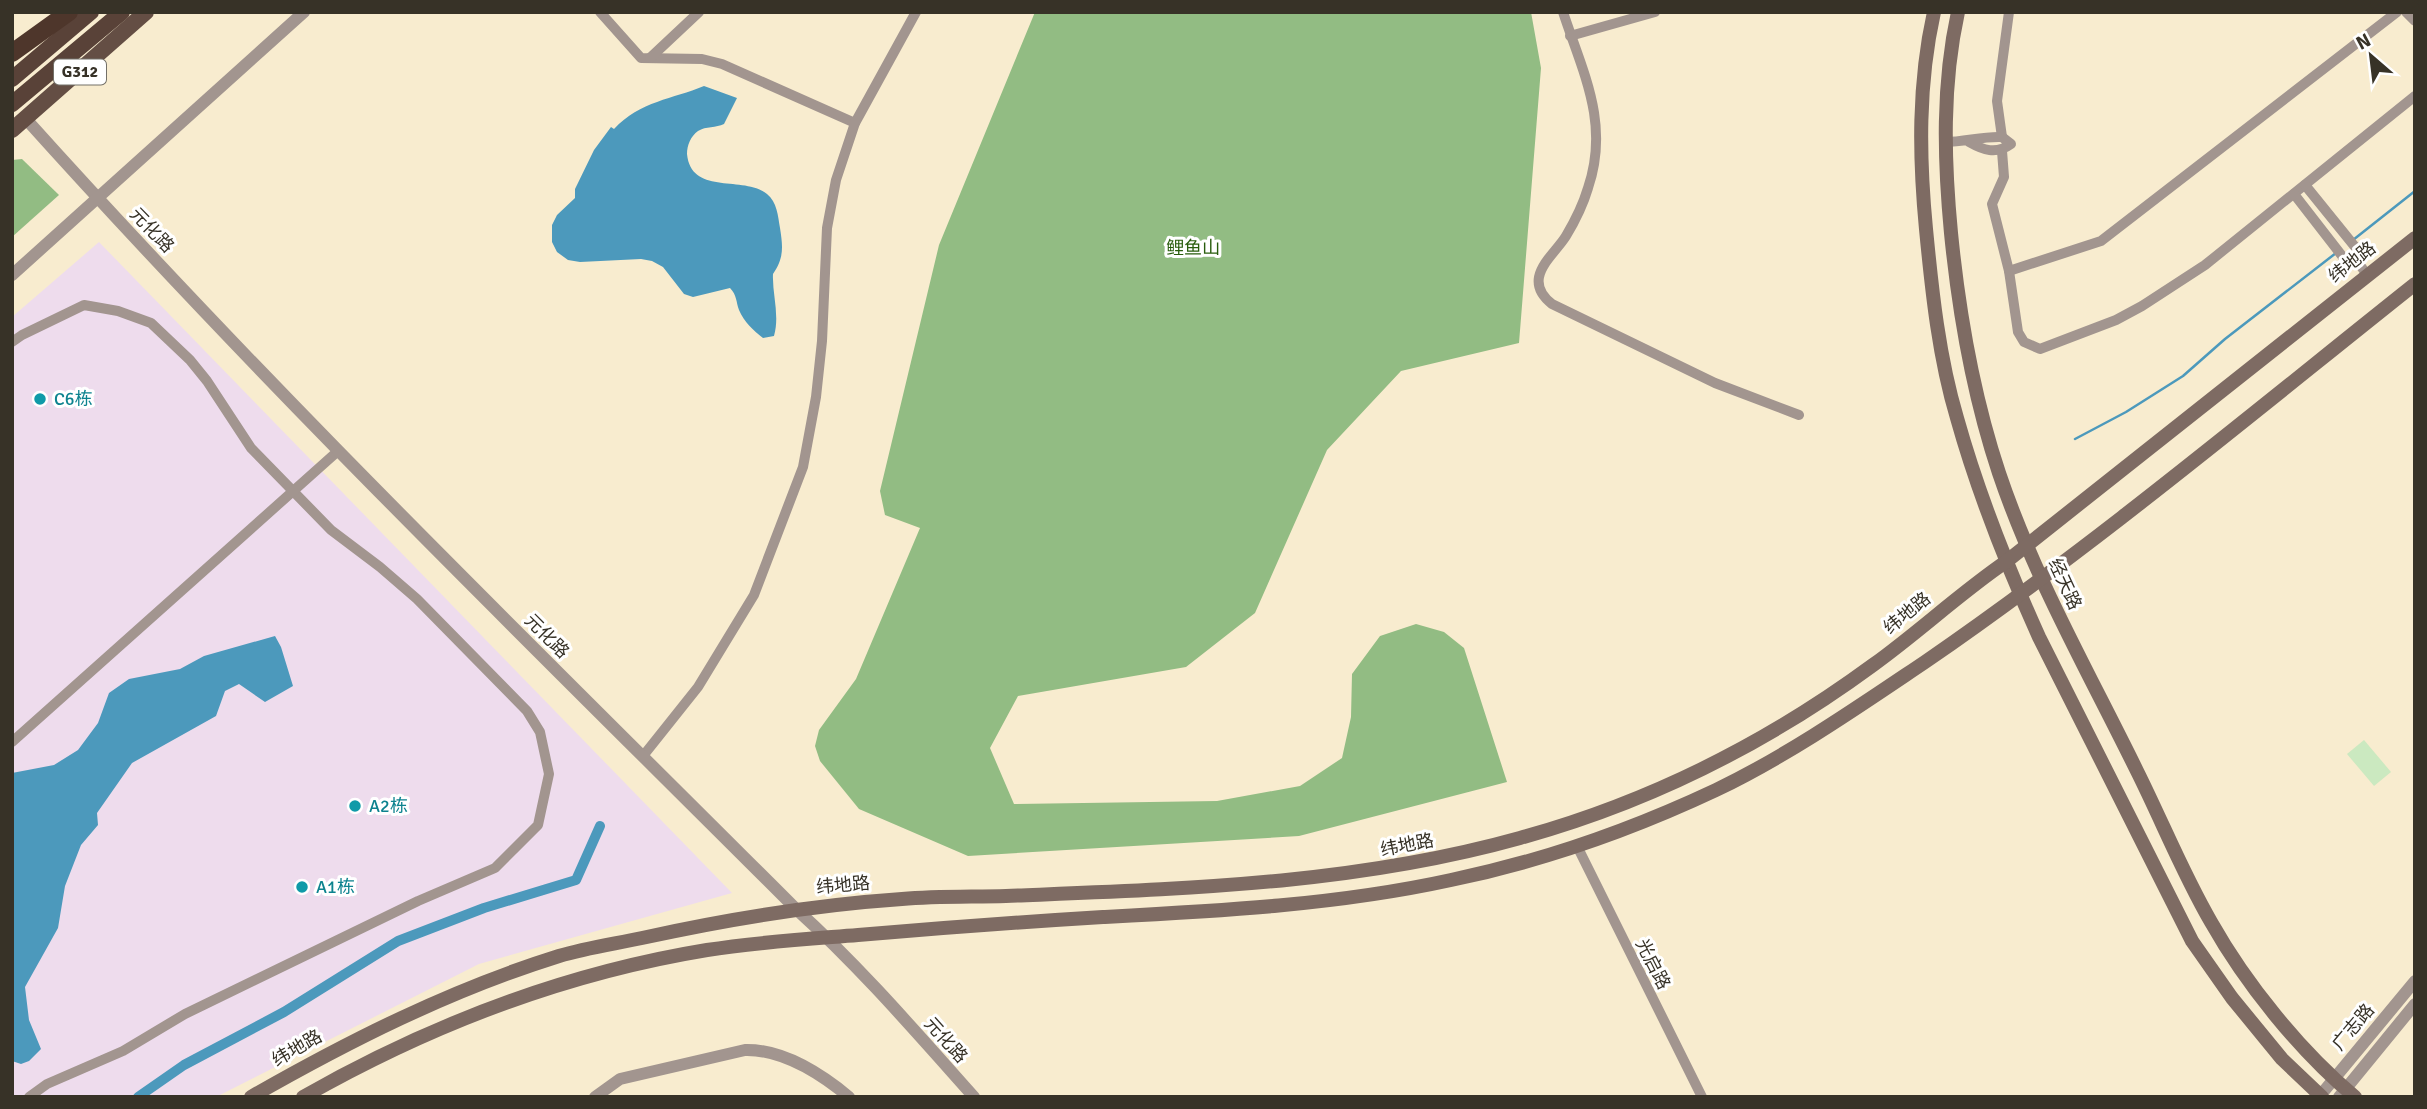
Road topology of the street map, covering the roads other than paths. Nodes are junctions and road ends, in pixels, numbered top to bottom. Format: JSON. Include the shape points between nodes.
{"nodes":[{"id":1,"x":72,"y":12,"type":"edge"},
{"id":2,"x":91,"y":12,"type":"edge"},
{"id":3,"x":122,"y":12,"type":"edge"},
{"id":4,"x":146,"y":12,"type":"edge"},
{"id":5,"x":304,"y":12,"type":"edge"},
{"id":6,"x":600,"y":12,"type":"edge"},
{"id":7,"x":699,"y":12,"type":"edge"},
{"id":8,"x":916,"y":12,"type":"edge"},
{"id":9,"x":1563,"y":12,"type":"edge"},
{"id":10,"x":1655,"y":12,"type":"edge"},
{"id":11,"x":1934,"y":12,"type":"edge"},
{"id":12,"x":1958,"y":12,"type":"edge"},
{"id":13,"x":2010,"y":12,"type":"edge"},
{"id":14,"x":2397,"y":12,"type":"edge"},
{"id":15,"x":2406,"y":12,"type":"edge"},
{"id":16,"x":2415,"y":21,"type":"edge"},
{"id":17,"x":1570,"y":36,"type":"junction"},
{"id":18,"x":12,"y":53,"type":"edge"},
{"id":19,"x":650,"y":58,"type":"junction"},
{"id":20,"x":12,"y":61,"type":"edge"},
{"id":21,"x":12,"y":79,"type":"edge"},
{"id":22,"x":2415,"y":96,"type":"edge"},
{"id":23,"x":12,"y":104,"type":"edge"},
{"id":24,"x":26,"y":119,"type":"junction"},
{"id":25,"x":855,"y":122,"type":"junction"},
{"id":26,"x":12,"y":130,"type":"edge"},
{"id":27,"x":2002,"y":137,"type":"junction"},
{"id":28,"x":1945,"y":142,"type":"junction"},
{"id":29,"x":1969,"y":142,"type":"junction"},
{"id":30,"x":2002,"y":151,"type":"junction"},
{"id":31,"x":2305,"y":185,"type":"junction"},
{"id":32,"x":2294,"y":194,"type":"junction"},
{"id":33,"x":97,"y":198,"type":"junction"},
{"id":34,"x":2415,"y":238,"type":"edge"},
{"id":35,"x":2358,"y":262,"type":"junction"},
{"id":36,"x":2009,"y":271,"type":"junction"},
{"id":37,"x":12,"y":275,"type":"edge"},
{"id":38,"x":2367,"y":275,"type":"junction"},
{"id":39,"x":2415,"y":284,"type":"edge"},
{"id":40,"x":12,"y":342,"type":"edge"},
{"id":41,"x":1799,"y":415,"type":"dead end"},
{"id":42,"x":338,"y":451,"type":"junction"},
{"id":43,"x":294,"y":492,"type":"junction"},
{"id":44,"x":2026,"y":544,"type":"junction"},
{"id":45,"x":2007,"y":561,"type":"junction"},
{"id":46,"x":2042,"y":580,"type":"junction"},
{"id":47,"x":2020,"y":595,"type":"junction"},
{"id":48,"x":12,"y":741,"type":"edge"},
{"id":49,"x":643,"y":756,"type":"junction"},
{"id":50,"x":1577,"y":846,"type":"junction"},
{"id":51,"x":796,"y":909,"type":"junction"},
{"id":52,"x":827,"y":937,"type":"junction"},
{"id":53,"x":2415,"y":981,"type":"edge"},
{"id":54,"x":2415,"y":1004,"type":"edge"},
{"id":55,"x":2334,"y":1076,"type":"junction"},
{"id":56,"x":2347,"y":1094,"type":"edge"},
{"id":57,"x":2320,"y":1096,"type":"edge"},
{"id":58,"x":29,"y":1097,"type":"edge"},
{"id":59,"x":251,"y":1097,"type":"edge"},
{"id":60,"x":303,"y":1097,"type":"edge"},
{"id":61,"x":595,"y":1097,"type":"edge"},
{"id":62,"x":849,"y":1097,"type":"edge"},
{"id":63,"x":974,"y":1097,"type":"edge"},
{"id":64,"x":1702,"y":1097,"type":"edge"}],
"edges":[{"from":1,"to":18,"type":"highway"},
{"from":1,"to":20,"type":"highway","number":"G312"},
{"from":2,"to":21,"type":"highway","number":"G312"},
{"from":3,"to":23,"type":"highway","number":"G312"},
{"from":4,"to":24,"type":"main road","number":"G312"},
{"from":5,"to":33,"type":"street"},
{"from":6,"to":19,"type":"street","via":[[641,58]]},
{"from":7,"to":19,"type":"street"},
{"from":8,"to":25,"type":"street"},
{"from":9,"to":17,"type":"street"},
{"from":10,"to":17,"type":"street"},
{"from":11,"to":45,"type":"main road","via":[[1921,98],[1921,173],[1929,258],[1956,415]]},
{"from":12,"to":28,"type":"main road","name":"经天路"},
{"from":13,"to":27,"type":"street","via":[[1997,101]]},
{"from":14,"to":36,"type":"street","via":[[2101,241]]},
{"from":15,"to":16,"type":"street"},
{"from":17,"to":41,"type":"street","via":[[1594,108],[1598,154],[1574,222],[1541,272],[1542,293],[1552,304],[1714,383]]},
{"from":19,"to":25,"type":"street","via":[[722,64]]},
{"from":22,"to":31,"type":"street"},
{"from":24,"to":26,"type":"main road","number":"G312"},
{"from":24,"to":33,"type":"street","name":"元化路"},
{"from":25,"to":49,"type":"street","via":[[836,180],[827,228],[822,341],[803,467],[754,594],[698,687]]},
{"from":27,"to":29,"type":"street","via":[[1984,136]]},
{"from":27,"to":30,"type":"street","via":[[2011,145]]},
{"from":28,"to":29,"type":"street"},
{"from":28,"to":44,"type":"main road","name":"经天路","via":[[1953,255],[1967,351],[1999,473]]},
{"from":29,"to":30,"type":"street","via":[[1983,150]]},
{"from":30,"to":36,"type":"street","via":[[2004,177],[1992,204]]},
{"from":31,"to":32,"type":"street"},
{"from":31,"to":35,"type":"street","via":[[2360,253]]},
{"from":32,"to":35,"type":"street","via":[[2346,261]]},
{"from":32,"to":36,"type":"street","via":[[2205,265],[2142,306],[2040,349],[2024,342],[2018,332]]},
{"from":33,"to":37,"type":"street"},
{"from":33,"to":42,"type":"street","name":"元化路"},
{"from":34,"to":38,"type":"main road","name":"纬地路"},
{"from":35,"to":38,"type":"street"},
{"from":38,"to":44,"type":"main road","name":"纬地路"},
{"from":39,"to":46,"type":"main road"},
{"from":40,"to":43,"type":"street","via":[[84,305],[151,323],[190,360],[251,448]]},
{"from":42,"to":43,"type":"street"},
{"from":42,"to":49,"type":"street","name":"元化路"},
{"from":43,"to":48,"type":"street"},
{"from":43,"to":58,"type":"street","via":[[331,530],[417,599],[527,711],[540,732],[549,774],[538,825],[495,867],[185,1014]]},
{"from":44,"to":45,"type":"main road","name":"纬地路"},
{"from":44,"to":46,"type":"main road","name":"经天路"},
{"from":45,"to":47,"type":"main road"},
{"from":45,"to":51,"type":"main road","name":"纬地路","via":[[1875,664],[1790,723],[1661,788],[1523,838],[1441,858],[1293,881],[904,899]]},
{"from":46,"to":47,"type":"main road"},
{"from":46,"to":55,"type":"main road","name":"经天路","via":[[2211,922],[2250,984]]},
{"from":47,"to":50,"type":"main road","via":[[1890,686],[1720,788]]},
{"from":47,"to":57,"type":"main road","via":[[2192,941],[2282,1059]]},
{"from":49,"to":51,"type":"street","name":"元化路"},
{"from":50,"to":52,"type":"main road","via":[[1453,880],[1371,896]]},
{"from":50,"to":64,"type":"street","name":"光启路"},
{"from":51,"to":52,"type":"street","name":"元化路"},
{"from":51,"to":59,"type":"main road","name":"纬地路","via":[[560,956],[442,999],[336,1048]]},
{"from":52,"to":60,"type":"main road","via":[[707,950],[568,981],[452,1024],[348,1071]]},
{"from":52,"to":63,"type":"street","name":"元化路"},
{"from":53,"to":55,"type":"street","name":"广志路"},
{"from":54,"to":56,"type":"street","name":"广志路"},
{"from":55,"to":56,"type":"main road","name":"经天路"},
{"from":55,"to":57,"type":"street","name":"广志路"},
{"from":61,"to":62,"type":"street","via":[[620,1079],[761,1049],[786,1057]]}]}
